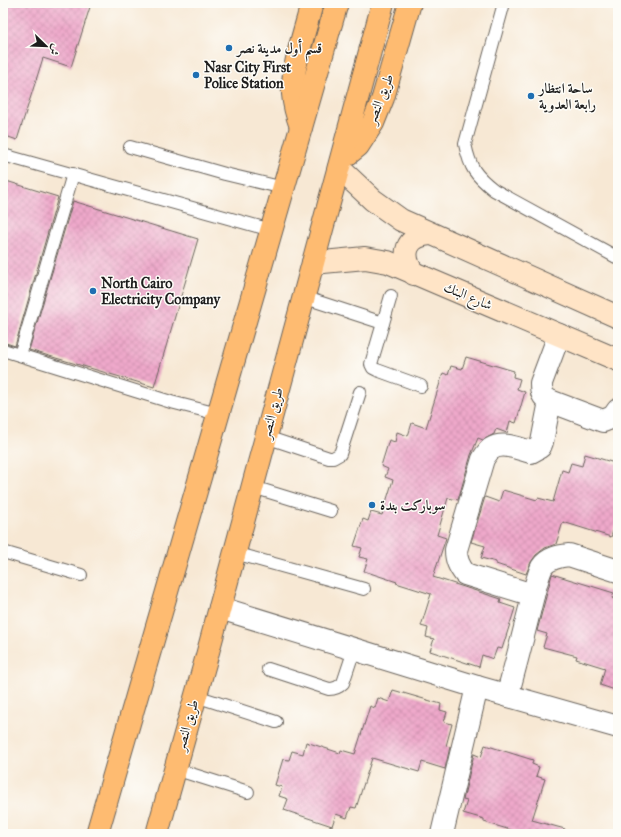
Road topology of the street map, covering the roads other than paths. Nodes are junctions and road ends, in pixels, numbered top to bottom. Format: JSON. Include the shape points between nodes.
{"nodes":[{"id":1,"x":312,"y":3,"type":"edge"},
{"id":2,"x":337,"y":3,"type":"edge"},
{"id":3,"x":383,"y":3,"type":"edge"},
{"id":4,"x":410,"y":3,"type":"edge"},
{"id":5,"x":504,"y":3,"type":"edge"},
{"id":6,"x":301,"y":127,"type":"junction"},
{"id":7,"x":130,"y":146,"type":"dead end"},
{"id":8,"x":3,"y":155,"type":"edge"},
{"id":9,"x":340,"y":164,"type":"junction"},
{"id":10,"x":73,"y":174,"type":"junction"},
{"id":11,"x":284,"y":188,"type":"junction"},
{"id":12,"x":271,"y":230,"type":"junction"},
{"id":13,"x":430,"y":234,"type":"junction"},
{"id":14,"x":618,"y":258,"type":"edge"},
{"id":15,"x":313,"y":263,"type":"junction"},
{"id":16,"x":414,"y":274,"type":"junction"},
{"id":17,"x":391,"y":296,"type":"dead end"},
{"id":18,"x":304,"y":297,"type":"junction"},
{"id":19,"x":618,"y":317,"type":"edge"},
{"id":20,"x":383,"y":323,"type":"junction"},
{"id":21,"x":559,"y":335,"type":"junction"},
{"id":22,"x":3,"y":350,"type":"edge"},
{"id":23,"x":20,"y":355,"type":"junction"},
{"id":24,"x":618,"y":360,"type":"edge"},
{"id":25,"x":421,"y":386,"type":"dead end"},
{"id":26,"x":360,"y":392,"type":"dead end"},
{"id":27,"x":550,"y":401,"type":"junction"},
{"id":28,"x":618,"y":410,"type":"edge"},
{"id":29,"x":218,"y":414,"type":"junction"},
{"id":30,"x":266,"y":437,"type":"junction"},
{"id":31,"x":252,"y":487,"type":"junction"},
{"id":32,"x":332,"y":511,"type":"dead end"},
{"id":33,"x":3,"y":552,"type":"edge"},
{"id":34,"x":235,"y":553,"type":"junction"},
{"id":35,"x":618,"y":571,"type":"edge"},
{"id":36,"x":81,"y":576,"type":"dead end"},
{"id":37,"x":364,"y":589,"type":"dead end"},
{"id":38,"x":533,"y":596,"type":"junction"},
{"id":39,"x":220,"y":608,"type":"junction"},
{"id":40,"x":354,"y":650,"type":"junction"},
{"id":41,"x":268,"y":669,"type":"dead end"},
{"id":42,"x":477,"y":687,"type":"junction"},
{"id":43,"x":196,"y":696,"type":"junction"},
{"id":44,"x":507,"y":696,"type":"junction"},
{"id":45,"x":276,"y":722,"type":"dead end"},
{"id":46,"x":618,"y":727,"type":"edge"},
{"id":47,"x":175,"y":769,"type":"junction"},
{"id":48,"x":248,"y":792,"type":"dead end"},
{"id":49,"x":97,"y":834,"type":"edge"},
{"id":50,"x":157,"y":834,"type":"edge"},
{"id":51,"x":442,"y":834,"type":"edge"}],
"edges":[{"from":1,"to":6,"type":"highway","via":[[294,73],[293,93]]},
{"from":2,"to":6,"type":"highway"},
{"from":3,"to":9,"type":"highway"},
{"from":4,"to":9,"type":"highway","name":"طريق النصر","via":[[383,98],[373,123],[358,146]]},
{"from":5,"to":14,"type":"lane","via":[[465,144],[469,162],[479,178],[494,190]]},
{"from":6,"to":11,"type":"highway"},
{"from":7,"to":11,"type":"lane","via":[[225,174]]},
{"from":8,"to":10,"type":"lane"},
{"from":9,"to":13,"type":"street","via":[[388,212]]},
{"from":9,"to":15,"type":"highway","name":"طريق النصر"},
{"from":10,"to":12,"type":"lane"},
{"from":10,"to":23,"type":"lane"},
{"from":11,"to":12,"type":"highway"},
{"from":12,"to":29,"type":"highway"},
{"from":13,"to":16,"type":"street","via":[[414,238],[409,245],[406,253],[407,262]]},
{"from":13,"to":19,"type":"street"},
{"from":15,"to":16,"type":"street","name":"شارع البنك","via":[[376,259]]},
{"from":15,"to":18,"type":"highway","name":"طريق النصر"},
{"from":16,"to":21,"type":"street","name":"شارع البنك"},
{"from":17,"to":20,"type":"lane"},
{"from":18,"to":20,"type":"lane"},
{"from":18,"to":30,"type":"highway","name":"طريق النصر"},
{"from":20,"to":25,"type":"lane","via":[[371,360],[373,368]]},
{"from":21,"to":24,"type":"street","name":"شارع البنك"},
{"from":21,"to":27,"type":"street","via":[[541,383],[544,398]]},
{"from":22,"to":23,"type":"lane"},
{"from":23,"to":29,"type":"lane"},
{"from":26,"to":30,"type":"lane","via":[[337,457],[329,458]]},
{"from":27,"to":28,"type":"street","via":[[603,421],[613,417]]},
{"from":27,"to":38,"type":"street","via":[[540,447],[531,452],[506,445],[498,446],[490,449],[483,459],[456,550],[456,559],[465,574]]},
{"from":29,"to":49,"type":"highway"},
{"from":30,"to":31,"type":"highway","name":"طريق النصر"},
{"from":31,"to":32,"type":"lane"},
{"from":31,"to":34,"type":"highway","name":"طريق النصر"},
{"from":33,"to":36,"type":"lane"},
{"from":34,"to":37,"type":"lane"},
{"from":34,"to":39,"type":"highway","name":"طريق النصر"},
{"from":35,"to":38,"type":"street","via":[[569,555],[562,556],[547,562],[542,568]]},
{"from":38,"to":44,"type":"street"},
{"from":39,"to":40,"type":"street"},
{"from":39,"to":43,"type":"highway","name":"طريق النصر"},
{"from":40,"to":41,"type":"lane","via":[[343,683],[333,689]]},
{"from":40,"to":42,"type":"street"},
{"from":42,"to":44,"type":"street"},
{"from":42,"to":51,"type":"street"},
{"from":43,"to":45,"type":"lane"},
{"from":43,"to":47,"type":"highway","name":"طريق النصر"},
{"from":44,"to":46,"type":"street"},
{"from":47,"to":48,"type":"lane"},
{"from":47,"to":50,"type":"highway","name":"طريق النصر"}]}
